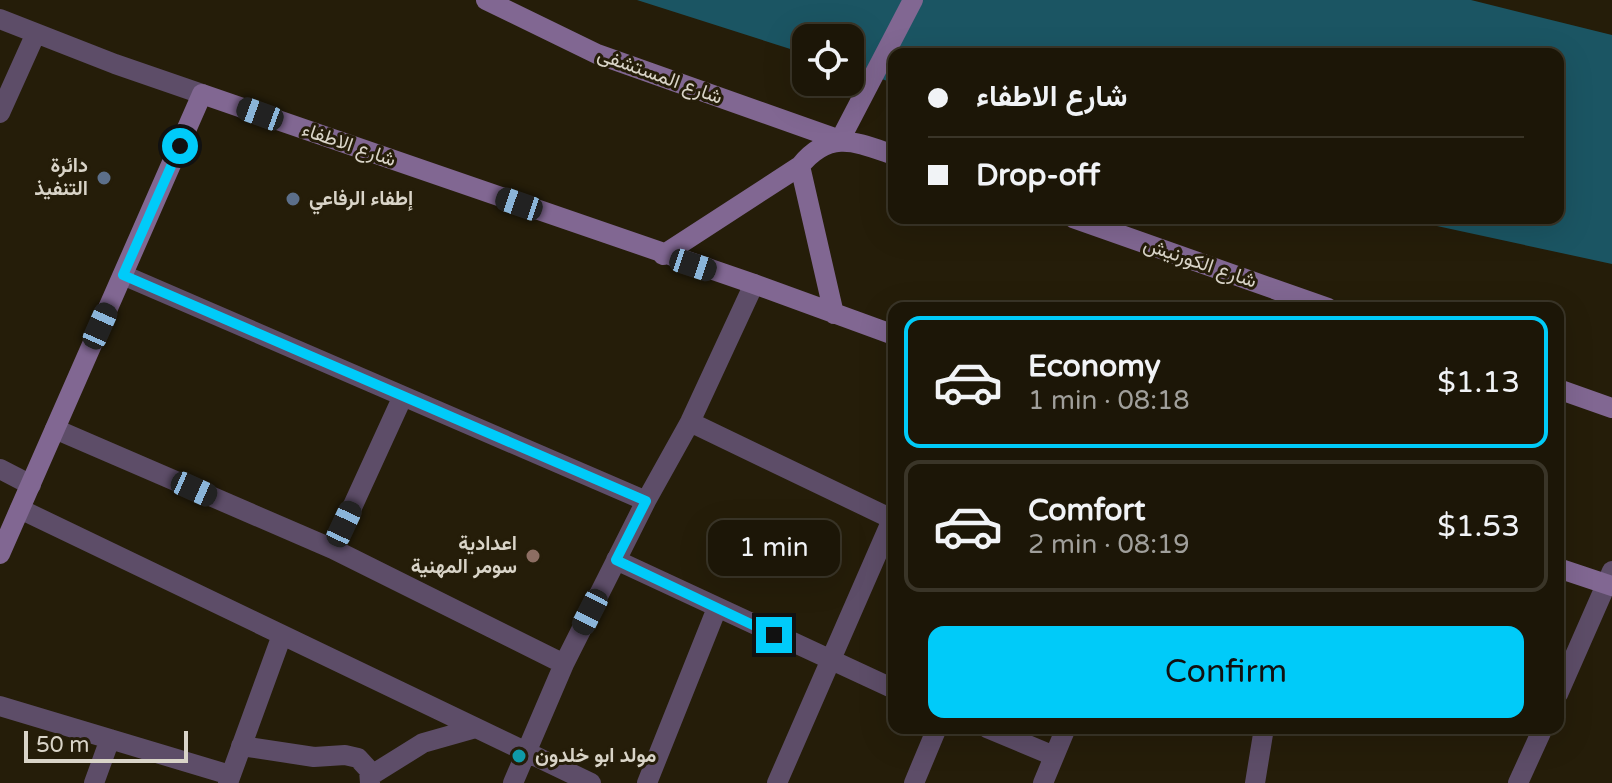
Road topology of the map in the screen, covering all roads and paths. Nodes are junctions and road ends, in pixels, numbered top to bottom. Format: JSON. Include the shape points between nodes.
{"nodes":[{"id":1,"x":486,"y":0,"type":"edge"},
{"id":2,"x":913,"y":0,"type":"edge"},
{"id":3,"x":0,"y":19,"type":"edge"},
{"id":4,"x":36,"y":33,"type":"junction"},
{"id":5,"x":202,"y":94,"type":"junction"},
{"id":6,"x":0,"y":113,"type":"edge"},
{"id":7,"x":840,"y":140,"type":"junction"},
{"id":8,"x":888,"y":153,"type":"edge"},
{"id":9,"x":800,"y":166,"type":"junction"},
{"id":10,"x":1090,"y":224,"type":"edge"},
{"id":11,"x":663,"y":255,"type":"junction"},
{"id":12,"x":123,"y":275,"type":"junction"},
{"id":13,"x":754,"y":284,"type":"junction"},
{"id":14,"x":1311,"y":302,"type":"edge"},
{"id":15,"x":834,"y":314,"type":"junction"},
{"id":16,"x":888,"y":333,"type":"edge"},
{"id":17,"x":1564,"y":391,"type":"edge"},
{"id":18,"x":403,"y":396,"type":"junction"},
{"id":19,"x":1612,"y":408,"type":"edge"},
{"id":20,"x":690,"y":422,"type":"junction"},
{"id":21,"x":55,"y":429,"type":"junction"},
{"id":22,"x":0,"y":469,"type":"edge"},
{"id":23,"x":31,"y":485,"type":"junction"},
{"id":24,"x":646,"y":501,"type":"junction"},
{"id":25,"x":20,"y":509,"type":"junction"},
{"id":26,"x":888,"y":515,"type":"edge"},
{"id":27,"x":888,"y":528,"type":"edge"},
{"id":28,"x":333,"y":549,"type":"junction"},
{"id":29,"x":0,"y":554,"type":"edge"},
{"id":30,"x":616,"y":560,"type":"junction"},
{"id":31,"x":1564,"y":570,"type":"edge"},
{"id":32,"x":1610,"y":581,"type":"edge"},
{"id":33,"x":717,"y":608,"type":"junction"},
{"id":34,"x":282,"y":635,"type":"junction"},
{"id":35,"x":830,"y":661,"type":"junction"},
{"id":36,"x":564,"y":664,"type":"junction"},
{"id":37,"x":1564,"y":681,"type":"edge"},
{"id":38,"x":888,"y":686,"type":"edge"},
{"id":39,"x":0,"y":706,"type":"edge"},
{"id":40,"x":476,"y":728,"type":"junction"},
{"id":41,"x":934,"y":734,"type":"edge"},
{"id":42,"x":1001,"y":734,"type":"edge"},
{"id":43,"x":1063,"y":734,"type":"edge"},
{"id":44,"x":1263,"y":734,"type":"edge"},
{"id":45,"x":1540,"y":734,"type":"edge"},
{"id":46,"x":110,"y":739,"type":"junction"},
{"id":47,"x":241,"y":746,"type":"junction"},
{"id":48,"x":526,"y":752,"type":"junction"},
{"id":49,"x":1054,"y":756,"type":"junction"},
{"id":50,"x":229,"y":779,"type":"edge"},
{"id":51,"x":370,"y":779,"type":"edge"},
{"id":52,"x":94,"y":783,"type":"edge"},
{"id":53,"x":513,"y":783,"type":"edge"},
{"id":54,"x":591,"y":783,"type":"edge"},
{"id":55,"x":647,"y":783,"type":"edge"},
{"id":56,"x":777,"y":783,"type":"edge"},
{"id":57,"x":914,"y":783,"type":"edge"},
{"id":58,"x":1043,"y":783,"type":"edge"},
{"id":59,"x":1255,"y":783,"type":"edge"},
{"id":60,"x":1518,"y":783,"type":"edge"}],
"edges":[{"from":1,"to":7,"type":"street","name":"شارع المستشفى","via":[[597,54]]},
{"from":2,"to":7,"type":"street"},
{"from":3,"to":4,"type":"street"},
{"from":4,"to":5,"type":"street"},
{"from":4,"to":6,"type":"street"},
{"from":5,"to":11,"type":"street","name":"شارع الاطفاء"},
{"from":5,"to":12,"type":"street"},
{"from":7,"to":8,"type":"street"},
{"from":7,"to":9,"type":"street","via":[[819,148]]},
{"from":9,"to":11,"type":"street"},
{"from":9,"to":15,"type":"street"},
{"from":10,"to":14,"type":"street","name":"شارع الكورنيش"},
{"from":11,"to":13,"type":"street","name":"شارع الاطفاء"},
{"from":12,"to":18,"type":"street"},
{"from":12,"to":21,"type":"street"},
{"from":13,"to":15,"type":"street","name":"شارع الاطفاء"},
{"from":13,"to":20,"type":"street"},
{"from":15,"to":16,"type":"street","name":"شارع الاطفاء"},
{"from":17,"to":19,"type":"street"},
{"from":18,"to":24,"type":"street"},
{"from":18,"to":28,"type":"street"},
{"from":20,"to":24,"type":"street"},
{"from":20,"to":26,"type":"street"},
{"from":21,"to":23,"type":"street"},
{"from":21,"to":28,"type":"street"},
{"from":22,"to":23,"type":"street"},
{"from":23,"to":25,"type":"street"},
{"from":24,"to":30,"type":"street"},
{"from":25,"to":29,"type":"street"},
{"from":25,"to":34,"type":"street"},
{"from":27,"to":35,"type":"street"},
{"from":28,"to":36,"type":"street"},
{"from":30,"to":33,"type":"street"},
{"from":30,"to":36,"type":"street"},
{"from":31,"to":32,"type":"street"},
{"from":32,"to":37,"type":"street"},
{"from":33,"to":35,"type":"street"},
{"from":33,"to":55,"type":"street"},
{"from":34,"to":40,"type":"street"},
{"from":34,"to":47,"type":"street"},
{"from":35,"to":38,"type":"street"},
{"from":35,"to":56,"type":"street"},
{"from":36,"to":48,"type":"street"},
{"from":39,"to":46,"type":"street"},
{"from":40,"to":48,"type":"street"},
{"from":40,"to":51,"type":"street","via":[[423,743]]},
{"from":41,"to":57,"type":"street"},
{"from":42,"to":49,"type":"street"},
{"from":43,"to":49,"type":"street"},
{"from":44,"to":59,"type":"street"},
{"from":45,"to":60,"type":"street"},
{"from":46,"to":50,"type":"street"},
{"from":46,"to":52,"type":"street"},
{"from":47,"to":50,"type":"street"},
{"from":47,"to":51,"type":"street","via":[[358,758]]},
{"from":48,"to":53,"type":"street"},
{"from":48,"to":54,"type":"street"},
{"from":49,"to":58,"type":"street"}]}
